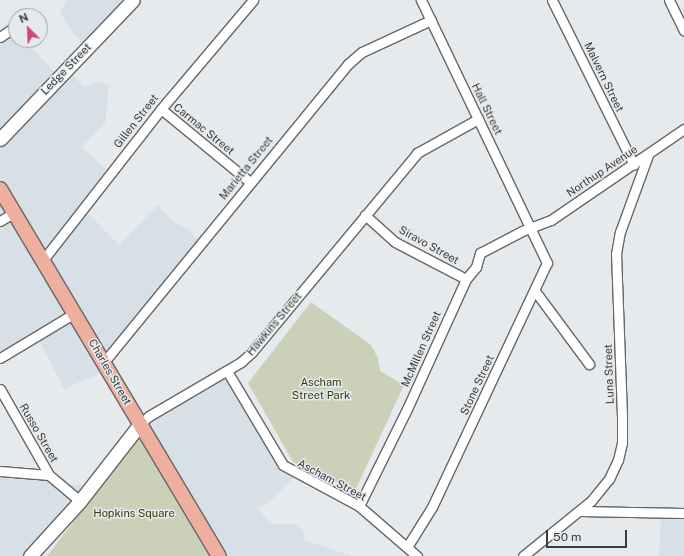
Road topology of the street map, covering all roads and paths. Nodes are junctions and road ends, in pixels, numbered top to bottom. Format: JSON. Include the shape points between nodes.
{"nodes":[{"id":1,"x":133,"y":0,"type":"edge"},
{"id":2,"x":252,"y":0,"type":"edge"},
{"id":3,"x":421,"y":0,"type":"edge"},
{"id":4,"x":552,"y":0,"type":"edge"},
{"id":5,"x":669,"y":0,"type":"edge"},
{"id":6,"x":431,"y":20,"type":"junction"},
{"id":7,"x":684,"y":31,"type":"edge"},
{"id":8,"x":161,"y":109,"type":"junction"},
{"id":9,"x":478,"y":119,"type":"junction"},
{"id":10,"x":684,"y":130,"type":"edge"},
{"id":11,"x":0,"y":140,"type":"edge"},
{"id":12,"x":648,"y":155,"type":"junction"},
{"id":13,"x":634,"y":165,"type":"junction"},
{"id":14,"x":250,"y":182,"type":"junction"},
{"id":15,"x":0,"y":189,"type":"edge"},
{"id":16,"x":15,"y":212,"type":"junction"},
{"id":17,"x":365,"y":215,"type":"junction"},
{"id":18,"x":0,"y":221,"type":"edge"},
{"id":19,"x":532,"y":229,"type":"junction"},
{"id":20,"x":43,"y":260,"type":"junction"},
{"id":21,"x":466,"y":278,"type":"junction"},
{"id":22,"x":535,"y":291,"type":"junction"},
{"id":23,"x":75,"y":313,"type":"junction"},
{"id":24,"x":0,"y":358,"type":"edge"},
{"id":25,"x":104,"y":362,"type":"junction"},
{"id":26,"x":589,"y":364,"type":"dead end"},
{"id":27,"x":227,"y":371,"type":"junction"},
{"id":28,"x":0,"y":389,"type":"edge"},
{"id":29,"x":140,"y":424,"type":"junction"},
{"id":30,"x":0,"y":471,"type":"edge"},
{"id":31,"x":49,"y":475,"type":"junction"},
{"id":32,"x":80,"y":501,"type":"junction"},
{"id":33,"x":358,"y":506,"type":"junction"},
{"id":34,"x":580,"y":511,"type":"junction"},
{"id":35,"x":684,"y":513,"type":"edge"},
{"id":36,"x":407,"y":547,"type":"junction"},
{"id":37,"x":30,"y":556,"type":"edge"},
{"id":38,"x":219,"y":556,"type":"edge"},
{"id":39,"x":417,"y":556,"type":"edge"},
{"id":40,"x":523,"y":556,"type":"edge"}],
"edges":[{"from":1,"to":11,"type":"street","name":"Ledge Street"},
{"from":2,"to":8,"type":"street","name":"Gillen Street"},
{"from":3,"to":6,"type":"street","name":"Hall Street"},
{"from":4,"to":13,"type":"street","name":"Malvern Street"},
{"from":5,"to":7,"type":"street"},
{"from":6,"to":9,"type":"street","name":"Hall Street"},
{"from":6,"to":14,"type":"street","name":"Marietta Street","via":[[356,56]]},
{"from":8,"to":14,"type":"street","name":"Carmac Street"},
{"from":8,"to":20,"type":"street","name":"Gillen Street"},
{"from":9,"to":17,"type":"street","name":"Hawkins Street","via":[[420,150]]},
{"from":9,"to":19,"type":"street","name":"Hall Street"},
{"from":10,"to":12,"type":"street","name":"Northup Avenue"},
{"from":12,"to":13,"type":"street","name":"Northup Avenue"},
{"from":12,"to":34,"type":"street","name":"Luna Street","via":[[620,232],[616,254],[622,443],[618,460],[609,479]]},
{"from":13,"to":19,"type":"street","name":"Northup Avenue","via":[[551,220]]},
{"from":14,"to":25,"type":"street","name":"Marietta Street"},
{"from":15,"to":16,"type":"main road","name":"Charles Street"},
{"from":16,"to":18,"type":"street"},
{"from":16,"to":20,"type":"main road","name":"Charles Street"},
{"from":17,"to":21,"type":"street","name":"Siravo Street","via":[[394,242]]},
{"from":17,"to":27,"type":"street","name":"Hawkins Street","via":[[252,352]]},
{"from":19,"to":21,"type":"street","name":"McMillen Street","via":[[522,231],[480,253],[476,267]]},
{"from":19,"to":22,"type":"street","name":"Stone Street","via":[[547,263]]},
{"from":20,"to":23,"type":"main road","name":"Charles Street"},
{"from":21,"to":33,"type":"street","name":"McMillen Street","via":[[409,404]]},
{"from":22,"to":26,"type":"street"},
{"from":22,"to":36,"type":"street","name":"Stone Street","via":[[432,507]]},
{"from":23,"to":24,"type":"street"},
{"from":23,"to":25,"type":"main road","name":"Charles Street"},
{"from":25,"to":29,"type":"main road","name":"Charles Street"},
{"from":27,"to":29,"type":"street","name":"Hawkins Street","via":[[148,416]]},
{"from":27,"to":33,"type":"street","name":"Ascham Street","via":[[283,466]]},
{"from":28,"to":31,"type":"street","name":"Russo Street"},
{"from":29,"to":32,"type":"street","name":"Hawkins Street"},
{"from":29,"to":38,"type":"main road","name":"Charles Street"},
{"from":30,"to":31,"type":"street"},
{"from":31,"to":32,"type":"street","name":"Russo Street"},
{"from":32,"to":37,"type":"street","name":"Hawkins Street"},
{"from":33,"to":36,"type":"street","name":"Ascham Street"},
{"from":34,"to":35,"type":"street"},
{"from":34,"to":40,"type":"street","name":"Luna Street"},
{"from":36,"to":39,"type":"street","name":"Ascham Street"}]}
